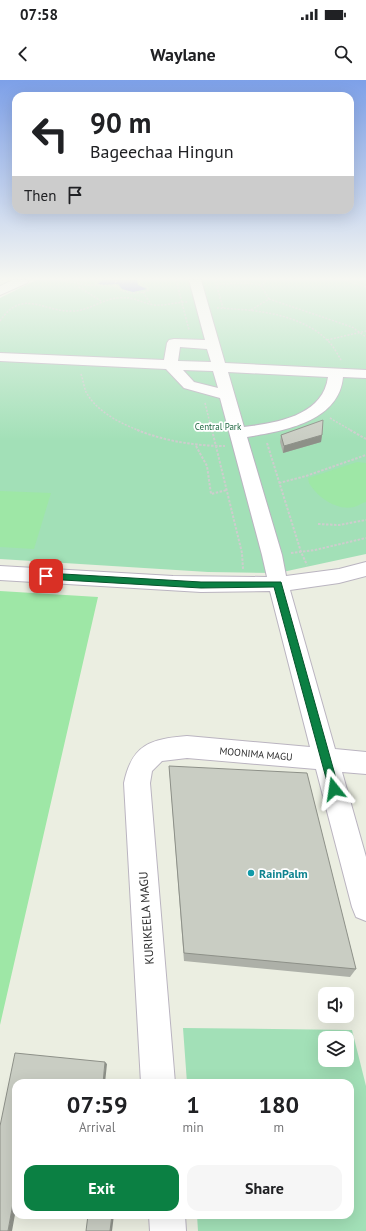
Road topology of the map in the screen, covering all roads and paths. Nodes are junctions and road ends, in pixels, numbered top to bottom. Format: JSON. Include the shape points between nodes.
{"nodes":[{"id":1,"x":189,"y":334,"type":"edge"},
{"id":2,"x":210,"y":334,"type":"edge"},
{"id":3,"x":318,"y":334,"type":"edge"},
{"id":4,"x":353,"y":334,"type":"edge"},
{"id":5,"x":327,"y":340,"type":"junction"},
{"id":6,"x":192,"y":344,"type":"junction"},
{"id":7,"x":213,"y":345,"type":"junction"},
{"id":8,"x":0,"y":357,"type":"edge"},
{"id":9,"x":170,"y":365,"type":"junction"},
{"id":10,"x":220,"y":367,"type":"junction"},
{"id":11,"x":81,"y":371,"type":"dead end"},
{"id":12,"x":341,"y":373,"type":"junction"},
{"id":13,"x":366,"y":374,"type":"edge"},
{"id":14,"x":202,"y":388,"type":"junction"},
{"id":15,"x":227,"y":395,"type":"junction"},
{"id":16,"x":326,"y":416,"type":"dead end"},
{"id":17,"x":261,"y":430,"type":"junction"},
{"id":18,"x":240,"y":439,"type":"junction"},
{"id":19,"x":366,"y":439,"type":"edge"},
{"id":20,"x":196,"y":445,"type":"junction"},
{"id":21,"x":216,"y":447,"type":"junction"},
{"id":22,"x":366,"y":455,"type":"edge"},
{"id":23,"x":279,"y":483,"type":"junction"},
{"id":24,"x":227,"y":490,"type":"junction"},
{"id":25,"x":366,"y":520,"type":"edge"},
{"id":26,"x":318,"y":524,"type":"dead end"},
{"id":27,"x":366,"y":538,"type":"edge"},
{"id":28,"x":301,"y":552,"type":"junction"},
{"id":29,"x":272,"y":555,"type":"junction"},
{"id":30,"x":366,"y":569,"type":"edge"},
{"id":31,"x":0,"y":573,"type":"edge"},
{"id":32,"x":315,"y":580,"type":"junction"},
{"id":33,"x":278,"y":584,"type":"junction"},
{"id":34,"x":245,"y":586,"type":"junction"},
{"id":35,"x":148,"y":755,"type":"joint"},
{"id":36,"x":326,"y":760,"type":"junction"},
{"id":37,"x":366,"y":763,"type":"edge"},
{"id":38,"x":366,"y":907,"type":"edge"},
{"id":39,"x":158,"y":1079,"type":"edge"},
{"id":40,"x":167,"y":1219,"type":"edge"},
{"id":41,"x":168,"y":1231,"type":"edge"}],
"edges":[{"from":1,"to":6,"type":"path"},
{"from":2,"to":7,"type":"street"},
{"from":3,"to":5,"type":"path"},
{"from":4,"to":5,"type":"path"},
{"from":5,"to":12,"type":"path","via":[[340,356]]},
{"from":6,"to":7,"type":"street"},
{"from":6,"to":9,"type":"street","via":[[174,343]]},
{"from":7,"to":10,"type":"street"},
{"from":8,"to":9,"type":"street"},
{"from":9,"to":10,"type":"street"},
{"from":9,"to":14,"type":"street","via":[[189,385]]},
{"from":10,"to":12,"type":"street"},
{"from":10,"to":15,"type":"street"},
{"from":11,"to":20,"type":"path","via":[[85,388],[95,403],[115,419],[145,434]]},
{"from":12,"to":13,"type":"street"},
{"from":12,"to":17,"type":"street","via":[[318,408],[287,424]]},
{"from":14,"to":15,"type":"street"},
{"from":14,"to":21,"type":"path"},
{"from":15,"to":18,"type":"street"},
{"from":16,"to":19,"type":"path"},
{"from":17,"to":18,"type":"street"},
{"from":17,"to":23,"type":"path"},
{"from":18,"to":21,"type":"path"},
{"from":18,"to":29,"type":"street"},
{"from":20,"to":21,"type":"path"},
{"from":20,"to":24,"type":"path","via":[[207,466],[211,494]]},
{"from":21,"to":24,"type":"path"},
{"from":22,"to":23,"type":"path"},
{"from":23,"to":28,"type":"path"},
{"from":24,"to":34,"type":"path","via":[[242,553]]},
{"from":25,"to":26,"type":"path","via":[[339,525]]},
{"from":27,"to":28,"type":"path","via":[[334,547]]},
{"from":28,"to":29,"type":"path"},
{"from":28,"to":32,"type":"path"},
{"from":29,"to":33,"type":"street"},
{"from":30,"to":32,"type":"street"},
{"from":31,"to":34,"type":"street"},
{"from":32,"to":33,"type":"street"},
{"from":33,"to":34,"type":"street"},
{"from":33,"to":36,"type":"street"},
{"from":35,"to":36,"type":"street","name":"MOONIMA MAGU","via":[[171,748],[187,747]]},
{"from":35,"to":39,"type":"street","name":"KURIKEELA MAGU","via":[[138,773],[137,783]]},
{"from":36,"to":37,"type":"street","name":"MOONIMA MAGU"},
{"from":36,"to":38,"type":"street"},
{"from":40,"to":41,"type":"street"}]}
